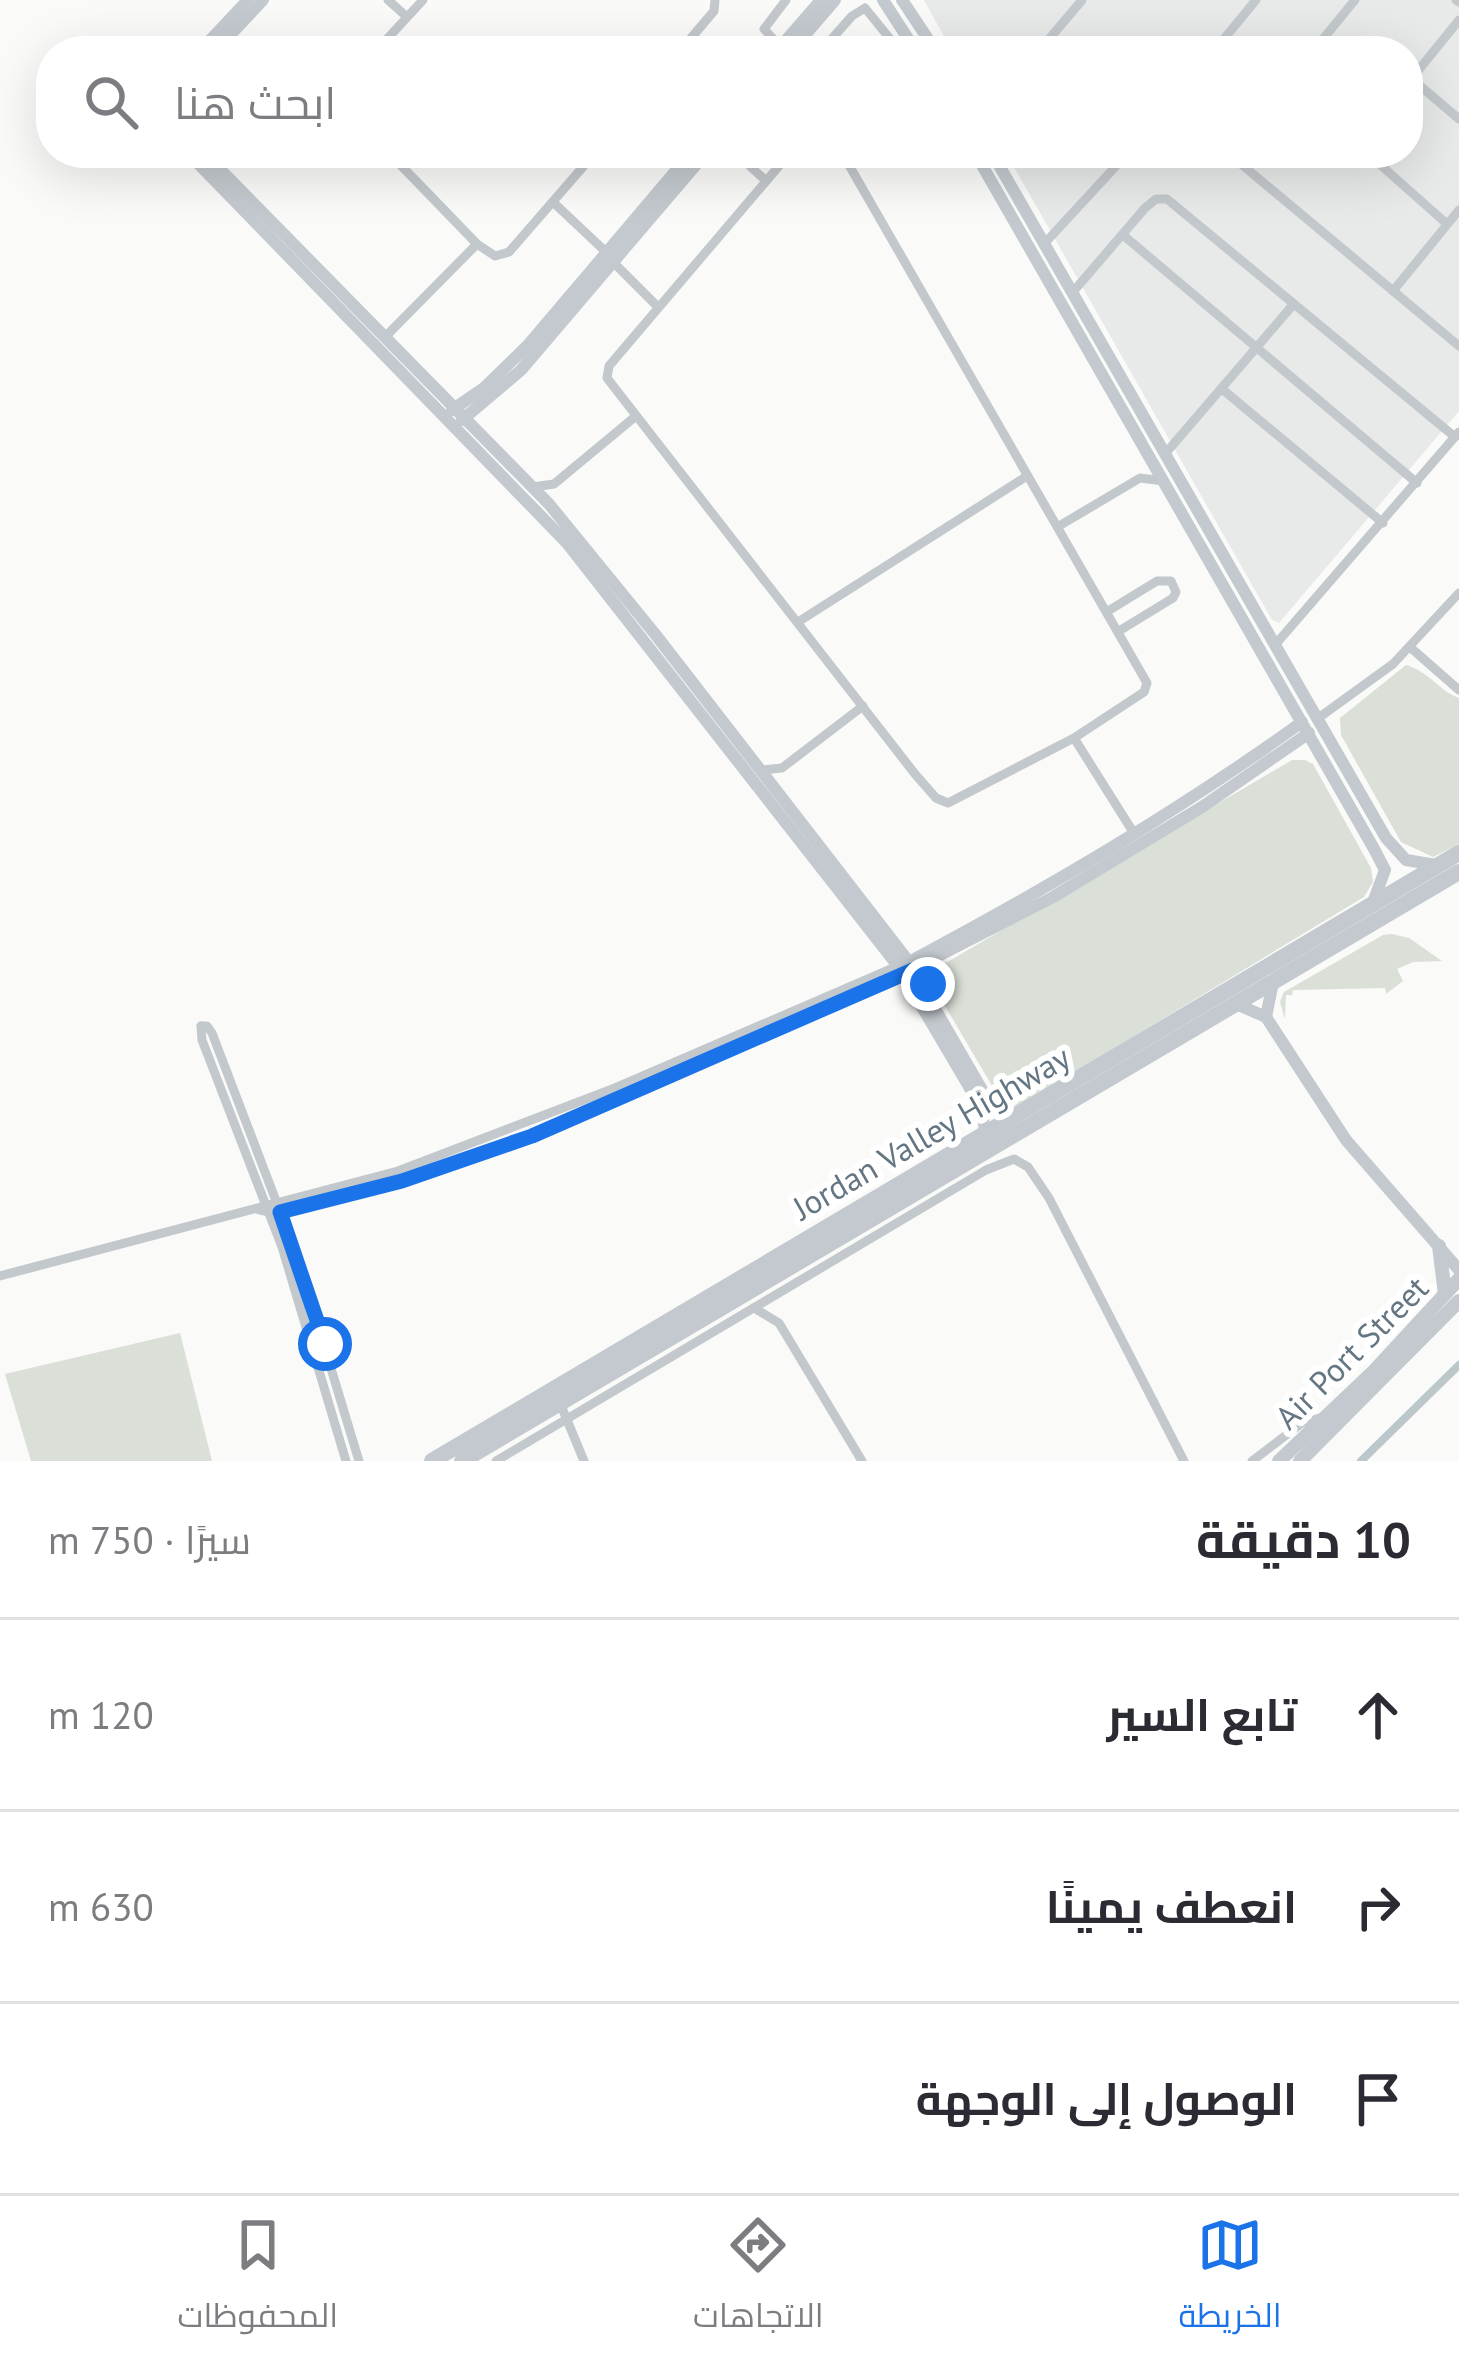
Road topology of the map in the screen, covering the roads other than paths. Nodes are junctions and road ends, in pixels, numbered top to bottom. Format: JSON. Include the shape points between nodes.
{"nodes":[{"id":1,"x":248,"y":0,"type":"edge"},
{"id":2,"x":263,"y":0,"type":"edge"},
{"id":3,"x":388,"y":0,"type":"edge"},
{"id":4,"x":423,"y":0,"type":"edge"},
{"id":5,"x":715,"y":0,"type":"edge"},
{"id":6,"x":786,"y":0,"type":"edge"},
{"id":7,"x":820,"y":0,"type":"edge"},
{"id":8,"x":835,"y":0,"type":"edge"},
{"id":9,"x":883,"y":0,"type":"edge"},
{"id":10,"x":902,"y":0,"type":"edge"},
{"id":11,"x":1082,"y":0,"type":"edge"},
{"id":12,"x":1256,"y":0,"type":"edge"},
{"id":13,"x":1354,"y":0,"type":"edge"},
{"id":14,"x":406,"y":17,"type":"junction"},
{"id":15,"x":1459,"y":20,"type":"edge"},
{"id":16,"x":214,"y":36,"type":"edge"},
{"id":17,"x":229,"y":36,"type":"edge"},
{"id":18,"x":389,"y":36,"type":"edge"},
{"id":19,"x":693,"y":36,"type":"edge"},
{"id":20,"x":771,"y":36,"type":"edge"},
{"id":21,"x":793,"y":36,"type":"edge"},
{"id":22,"x":797,"y":36,"type":"edge"},
{"id":23,"x":834,"y":36,"type":"edge"},
{"id":24,"x":888,"y":36,"type":"edge"},
{"id":25,"x":906,"y":36,"type":"edge"},
{"id":26,"x":926,"y":36,"type":"edge"},
{"id":27,"x":1052,"y":36,"type":"edge"},
{"id":28,"x":1226,"y":36,"type":"edge"},
{"id":29,"x":1325,"y":36,"type":"edge"},
{"id":30,"x":1423,"y":65,"type":"edge"},
{"id":31,"x":1423,"y":91,"type":"edge"},
{"id":32,"x":1459,"y":119,"type":"edge"},
{"id":33,"x":203,"y":168,"type":"edge"},
{"id":34,"x":219,"y":168,"type":"edge"},
{"id":35,"x":404,"y":168,"type":"edge"},
{"id":36,"x":583,"y":168,"type":"edge"},
{"id":37,"x":679,"y":168,"type":"edge"},
{"id":38,"x":692,"y":168,"type":"edge"},
{"id":39,"x":752,"y":168,"type":"edge"},
{"id":40,"x":776,"y":168,"type":"edge"},
{"id":41,"x":851,"y":168,"type":"edge"},
{"id":42,"x":984,"y":168,"type":"edge"},
{"id":43,"x":1001,"y":168,"type":"edge"},
{"id":44,"x":1114,"y":168,"type":"edge"},
{"id":45,"x":1247,"y":168,"type":"edge"},
{"id":46,"x":1384,"y":168,"type":"edge"},
{"id":47,"x":765,"y":180,"type":"junction"},
{"id":48,"x":554,"y":203,"type":"junction"},
{"id":49,"x":1459,"y":210,"type":"edge"},
{"id":50,"x":1447,"y":224,"type":"junction"},
{"id":51,"x":1123,"y":235,"type":"junction"},
{"id":52,"x":477,"y":244,"type":"junction"},
{"id":53,"x":1044,"y":244,"type":"junction"},
{"id":54,"x":609,"y":257,"type":"junction"},
{"id":55,"x":1393,"y":291,"type":"junction"},
{"id":56,"x":1072,"y":293,"type":"junction"},
{"id":57,"x":1292,"y":306,"type":"junction"},
{"id":58,"x":658,"y":307,"type":"junction"},
{"id":59,"x":385,"y":337,"type":"junction"},
{"id":60,"x":1459,"y":346,"type":"edge"},
{"id":61,"x":1256,"y":347,"type":"junction"},
{"id":62,"x":1102,"y":359,"type":"junction"},
{"id":63,"x":1222,"y":389,"type":"junction"},
{"id":64,"x":442,"y":396,"type":"junction"},
{"id":65,"x":477,"y":400,"type":"junction"},
{"id":66,"x":455,"y":416,"type":"junction"},
{"id":67,"x":636,"y":416,"type":"junction"},
{"id":68,"x":1457,"y":435,"type":"edge"},
{"id":69,"x":485,"y":440,"type":"junction"},
{"id":70,"x":1148,"y":454,"type":"junction"},
{"id":71,"x":1165,"y":454,"type":"junction"},
{"id":72,"x":1027,"y":476,"type":"junction"},
{"id":73,"x":1140,"y":478,"type":"junction"},
{"id":74,"x":1164,"y":481,"type":"junction"},
{"id":75,"x":1417,"y":482,"type":"junction"},
{"id":76,"x":554,"y":484,"type":"junction"},
{"id":77,"x":533,"y":487,"type":"junction"},
{"id":78,"x":549,"y":504,"type":"junction"},
{"id":79,"x":1383,"y":523,"type":"junction"},
{"id":80,"x":1059,"y":526,"type":"junction"},
{"id":81,"x":1459,"y":593,"type":"edge"},
{"id":82,"x":1108,"y":611,"type":"junction"},
{"id":83,"x":798,"y":622,"type":"junction"},
{"id":84,"x":1119,"y":631,"type":"junction"},
{"id":85,"x":1275,"y":645,"type":"junction"},
{"id":86,"x":1411,"y":648,"type":"junction"},
{"id":87,"x":1459,"y":691,"type":"edge"},
{"id":88,"x":1291,"y":701,"type":"junction"},
{"id":89,"x":863,"y":706,"type":"junction"},
{"id":90,"x":1309,"y":725,"type":"junction"},
{"id":91,"x":1074,"y":738,"type":"junction"},
{"id":92,"x":1286,"y":742,"type":"junction"},
{"id":93,"x":1323,"y":758,"type":"junction"},
{"id":94,"x":782,"y":768,"type":"junction"},
{"id":95,"x":760,"y":770,"type":"junction"},
{"id":96,"x":776,"y":789,"type":"junction"},
{"id":97,"x":1138,"y":840,"type":"junction"},
{"id":98,"x":1459,"y":854,"type":"edge"},
{"id":99,"x":1400,"y":857,"type":"junction"},
{"id":100,"x":1438,"y":865,"type":"junction"},
{"id":101,"x":1384,"y":870,"type":"junction"},
{"id":102,"x":1459,"y":872,"type":"edge"},
{"id":103,"x":1411,"y":890,"type":"junction"},
{"id":104,"x":1372,"y":905,"type":"junction"},
{"id":105,"x":897,"y":946,"type":"junction"},
{"id":106,"x":931,"y":956,"type":"junction"},
{"id":107,"x":906,"y":968,"type":"junction"},
{"id":108,"x":1274,"y":982,"type":"junction"},
{"id":109,"x":928,"y":995,"type":"junction"},
{"id":110,"x":1234,"y":1004,"type":"junction"},
{"id":111,"x":1266,"y":1017,"type":"junction"},
{"id":112,"x":1053,"y":1102,"type":"junction"},
{"id":113,"x":1012,"y":1119,"type":"junction"},
{"id":114,"x":986,"y":1134,"type":"junction"},
{"id":115,"x":271,"y":1209,"type":"junction"},
{"id":116,"x":1439,"y":1246,"type":"junction"},
{"id":117,"x":1459,"y":1255,"type":"edge"},
{"id":118,"x":1459,"y":1275,"type":"edge"},
{"id":119,"x":0,"y":1276,"type":"edge"},
{"id":120,"x":778,"y":1294,"type":"junction"},
{"id":121,"x":1452,"y":1298,"type":"edge"},
{"id":122,"x":754,"y":1308,"type":"junction"},
{"id":123,"x":779,"y":1323,"type":"junction"},
{"id":124,"x":660,"y":1354,"type":"junction"},
{"id":125,"x":564,"y":1411,"type":"junction"},
{"id":126,"x":1326,"y":1418,"type":"junction"},
{"id":127,"x":545,"y":1431,"type":"junction"},
{"id":128,"x":575,"y":1445,"type":"junction"},
{"id":129,"x":346,"y":1461,"type":"edge"},
{"id":130,"x":359,"y":1461,"type":"edge"},
{"id":131,"x":431,"y":1461,"type":"edge"},
{"id":132,"x":462,"y":1461,"type":"edge"},
{"id":133,"x":496,"y":1461,"type":"edge"},
{"id":134,"x":584,"y":1461,"type":"edge"},
{"id":135,"x":862,"y":1461,"type":"edge"},
{"id":136,"x":1184,"y":1461,"type":"edge"},
{"id":137,"x":1252,"y":1461,"type":"edge"},
{"id":138,"x":1279,"y":1461,"type":"edge"},
{"id":139,"x":1300,"y":1461,"type":"edge"}],
"edges":[{"from":1,"to":16,"type":"street"},
{"from":2,"to":17,"type":"street"},
{"from":3,"to":14,"type":"street"},
{"from":4,"to":14,"type":"street"},
{"from":5,"to":19,"type":"street"},
{"from":6,"to":20,"type":"street","via":[[764,29]]},
{"from":7,"to":21,"type":"street"},
{"from":8,"to":22,"type":"street"},
{"from":9,"to":25,"type":"street"},
{"from":10,"to":26,"type":"street"},
{"from":11,"to":27,"type":"street"},
{"from":12,"to":28,"type":"street"},
{"from":13,"to":29,"type":"street"},
{"from":14,"to":18,"type":"street"},
{"from":15,"to":30,"type":"street"},
{"from":23,"to":24,"type":"street","via":[[865,8]]},
{"from":31,"to":32,"type":"street"},
{"from":33,"to":66,"type":"street"},
{"from":34,"to":59,"type":"street"},
{"from":35,"to":52,"type":"street"},
{"from":36,"to":48,"type":"street"},
{"from":37,"to":54,"type":"street"},
{"from":38,"to":54,"type":"street"},
{"from":39,"to":47,"type":"street"},
{"from":40,"to":47,"type":"street"},
{"from":41,"to":72,"type":"street"},
{"from":42,"to":62,"type":"street"},
{"from":43,"to":53,"type":"street"},
{"from":44,"to":53,"type":"street"},
{"from":45,"to":55,"type":"street"},
{"from":46,"to":50,"type":"street"},
{"from":47,"to":58,"type":"street"},
{"from":48,"to":52,"type":"street","via":[[508,252],[495,256]]},
{"from":48,"to":54,"type":"street"},
{"from":49,"to":50,"type":"street"},
{"from":50,"to":55,"type":"street"},
{"from":51,"to":56,"type":"street"},
{"from":51,"to":57,"type":"street","via":[[1151,202],[1167,199]]},
{"from":51,"to":61,"type":"street"},
{"from":52,"to":59,"type":"street"},
{"from":53,"to":56,"type":"street"},
{"from":54,"to":58,"type":"street"},
{"from":54,"to":65,"type":"street","via":[[521,370]]},
{"from":55,"to":60,"type":"street"},
{"from":56,"to":62,"type":"street"},
{"from":57,"to":61,"type":"street"},
{"from":57,"to":68,"type":"street"},
{"from":58,"to":67,"type":"street","via":[[607,372]]},
{"from":59,"to":64,"type":"street"},
{"from":61,"to":63,"type":"street"},
{"from":61,"to":75,"type":"street"},
{"from":62,"to":70,"type":"street"},
{"from":62,"to":71,"type":"street"},
{"from":63,"to":71,"type":"street"},
{"from":63,"to":79,"type":"street"},
{"from":64,"to":65,"type":"street"},
{"from":64,"to":66,"type":"street"},
{"from":65,"to":66,"type":"street"},
{"from":65,"to":69,"type":"street"},
{"from":66,"to":69,"type":"street"},
{"from":66,"to":107,"type":"street","via":[[568,543]]},
{"from":67,"to":76,"type":"street"},
{"from":67,"to":83,"type":"street"},
{"from":68,"to":75,"type":"street"},
{"from":69,"to":77,"type":"street"},
{"from":70,"to":73,"type":"street"},
{"from":70,"to":74,"type":"street"},
{"from":71,"to":85,"type":"street"},
{"from":72,"to":80,"type":"street"},
{"from":72,"to":83,"type":"street"},
{"from":73,"to":74,"type":"street"},
{"from":73,"to":80,"type":"street"},
{"from":74,"to":88,"type":"street"},
{"from":75,"to":79,"type":"street"},
{"from":76,"to":77,"type":"street"},
{"from":76,"to":78,"type":"street"},
{"from":77,"to":78,"type":"street"},
{"from":78,"to":95,"type":"street"},
{"from":79,"to":85,"type":"street"},
{"from":80,"to":82,"type":"street"},
{"from":81,"to":86,"type":"street"},
{"from":82,"to":84,"type":"street"},
{"from":82,"to":84,"type":"street","via":[[1156,581],[1172,581],[1173,598]]},
{"from":83,"to":89,"type":"street"},
{"from":84,"to":91,"type":"street","via":[[1146,690]]},
{"from":85,"to":90,"type":"street"},
{"from":86,"to":87,"type":"street"},
{"from":86,"to":90,"type":"street"},
{"from":88,"to":90,"type":"street"},
{"from":88,"to":92,"type":"street"},
{"from":89,"to":91,"type":"street","via":[[941,802]]},
{"from":89,"to":94,"type":"street"},
{"from":90,"to":92,"type":"street"},
{"from":90,"to":93,"type":"street"},
{"from":90,"to":99,"type":"street"},
{"from":91,"to":97,"type":"street"},
{"from":92,"to":93,"type":"street"},
{"from":92,"to":97,"type":"street"},
{"from":93,"to":101,"type":"street"},
{"from":94,"to":95,"type":"street"},
{"from":94,"to":96,"type":"street"},
{"from":95,"to":96,"type":"street"},
{"from":96,"to":105,"type":"street"},
{"from":97,"to":106,"type":"street"},
{"from":98,"to":100,"type":"highway","name":"Jordan Valley Highway"},
{"from":99,"to":100,"type":"street"},
{"from":99,"to":101,"type":"street","via":[[1399,869]]},
{"from":100,"to":103,"type":"highway","name":"Jordan Valley Highway"},
{"from":101,"to":104,"type":"street"},
{"from":102,"to":103,"type":"highway","name":"Jordan Valley Highway"},
{"from":103,"to":104,"type":"highway","name":"Jordan Valley Highway"},
{"from":103,"to":108,"type":"highway","name":"Jordan Valley Highway"},
{"from":104,"to":112,"type":"highway","name":"Jordan Valley Highway"},
{"from":105,"to":106,"type":"street"},
{"from":105,"to":107,"type":"street"},
{"from":106,"to":107,"type":"street"},
{"from":106,"to":109,"type":"street"},
{"from":107,"to":109,"type":"street"},
{"from":107,"to":114,"type":"street"},
{"from":107,"to":115,"type":"street","via":[[532,1121]]},
{"from":108,"to":110,"type":"highway","name":"Jordan Valley Highway"},
{"from":108,"to":111,"type":"street"},
{"from":109,"to":113,"type":"street","via":[[992,1107]]},
{"from":110,"to":111,"type":"street"},
{"from":110,"to":112,"type":"highway","name":"Jordan Valley Highway"},
{"from":111,"to":116,"type":"street","via":[[1346,1140]]},
{"from":112,"to":113,"type":"highway","name":"Jordan Valley Highway"},
{"from":112,"to":124,"type":"highway","name":"Jordan Valley Highway"},
{"from":113,"to":114,"type":"highway","name":"Jordan Valley Highway"},
{"from":114,"to":131,"type":"highway","name":"Jordan Valley Highway"},
{"from":115,"to":115,"type":"street","via":[[212,1033],[201,1026],[202,1040]]},
{"from":115,"to":119,"type":"street"},
{"from":115,"to":129,"type":"street"},
{"from":115,"to":130,"type":"street"},
{"from":116,"to":117,"type":"main road"},
{"from":116,"to":118,"type":"street"},
{"from":116,"to":121,"type":"main road"},
{"from":118,"to":121,"type":"main road","name":"Air Port Street"},
{"from":120,"to":122,"type":"street"},
{"from":120,"to":123,"type":"street"},
{"from":120,"to":136,"type":"street","via":[[986,1170],[1018,1160],[1048,1198]]},
{"from":121,"to":126,"type":"main road","name":"Air Port Street"},
{"from":121,"to":139,"type":"main road","name":"Air Port Street"},
{"from":122,"to":123,"type":"street"},
{"from":122,"to":124,"type":"street"},
{"from":123,"to":135,"type":"street"},
{"from":124,"to":125,"type":"highway","name":"Jordan Valley Highway"},
{"from":125,"to":127,"type":"street"},
{"from":125,"to":128,"type":"street"},
{"from":125,"to":132,"type":"highway","name":"Jordan Valley Highway"},
{"from":126,"to":137,"type":"street","via":[[1302,1423]]},
{"from":126,"to":138,"type":"main road","name":"Air Port Street"},
{"from":127,"to":128,"type":"street"},
{"from":127,"to":133,"type":"street"},
{"from":128,"to":134,"type":"street"}]}
